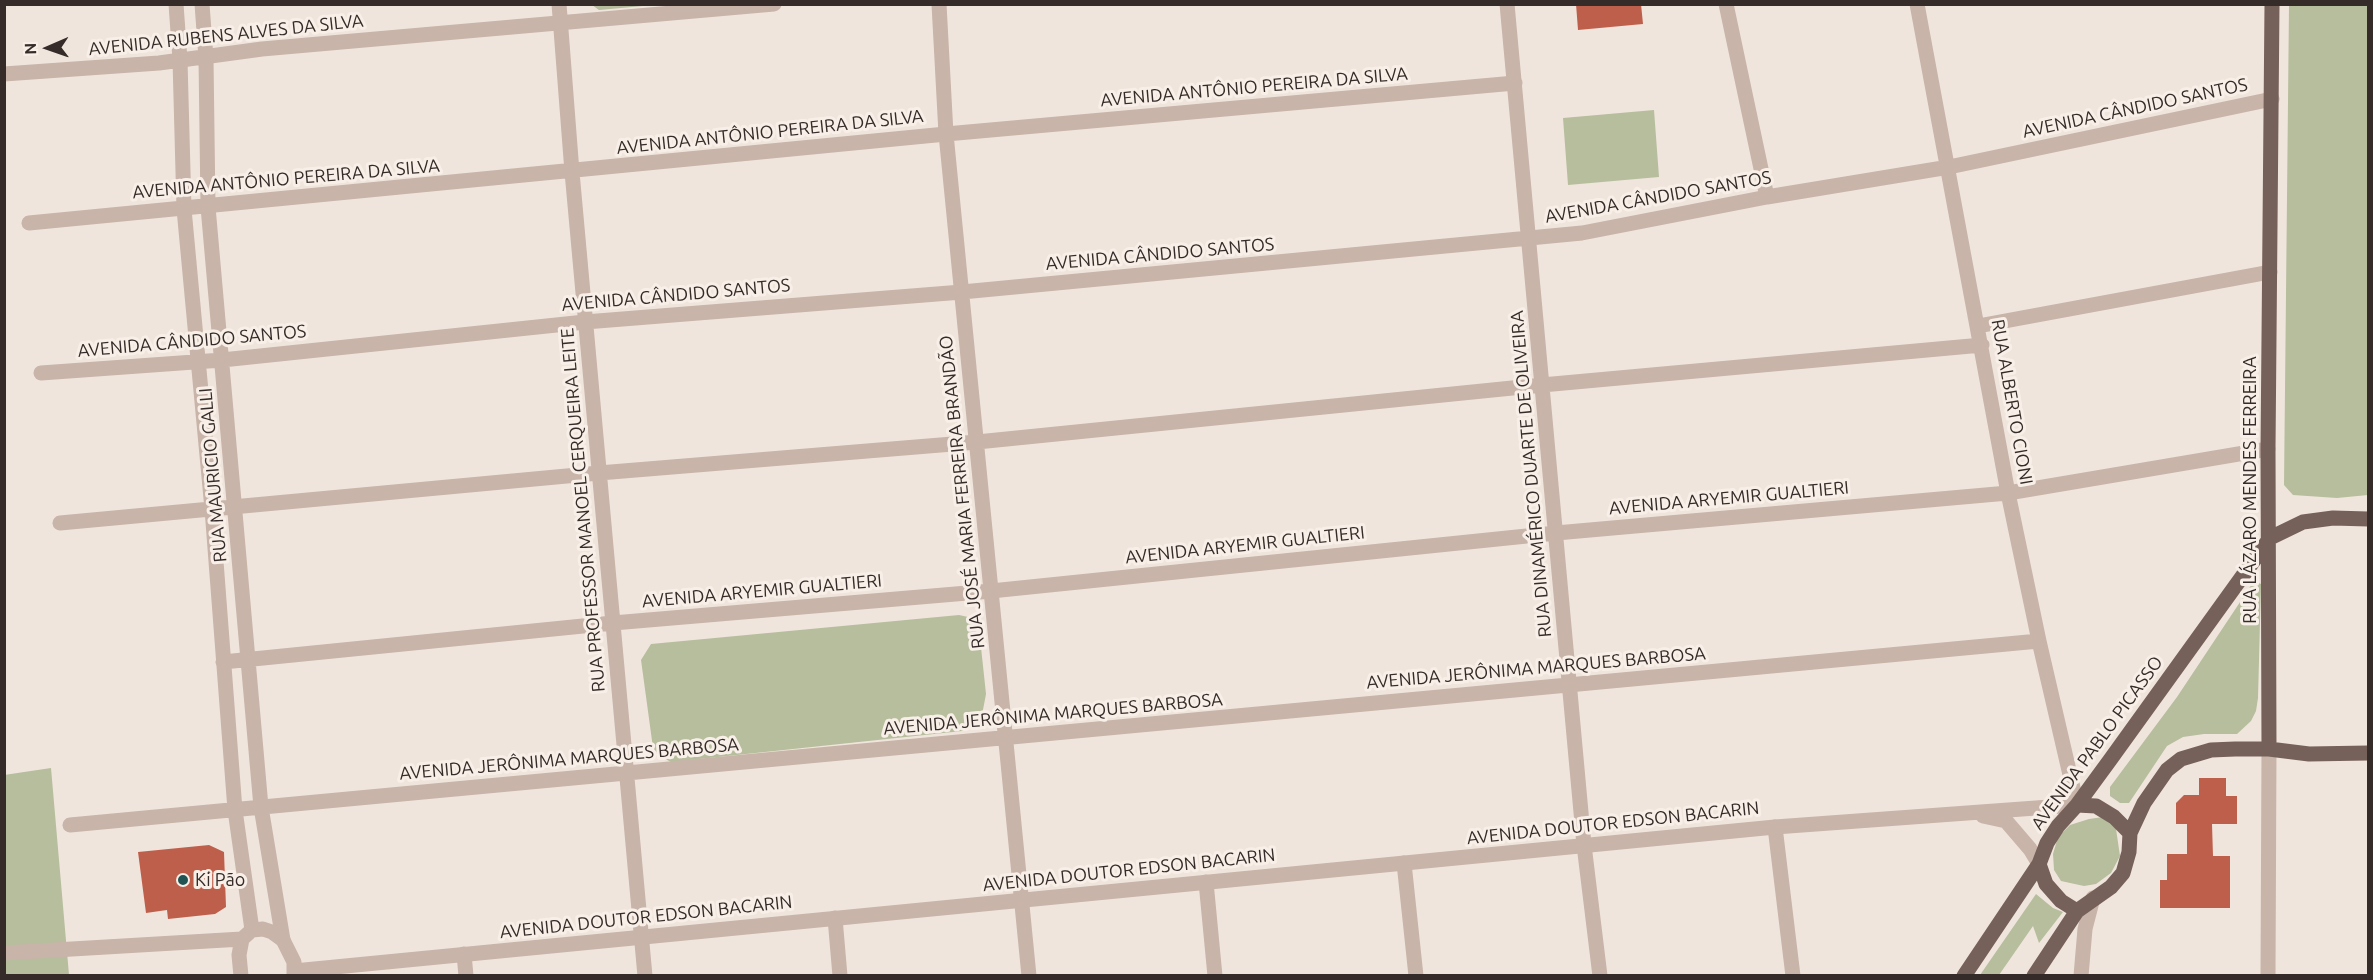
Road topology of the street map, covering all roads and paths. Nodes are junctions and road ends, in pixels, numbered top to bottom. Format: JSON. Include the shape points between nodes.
{"nodes":[{"id":1,"x":176,"y":4,"type":"edge"},
{"id":2,"x":202,"y":4,"type":"edge"},
{"id":3,"x":559,"y":4,"type":"edge"},
{"id":4,"x":774,"y":4,"type":"edge"},
{"id":5,"x":939,"y":4,"type":"edge"},
{"id":6,"x":1508,"y":4,"type":"edge"},
{"id":7,"x":1726,"y":4,"type":"edge"},
{"id":8,"x":1917,"y":4,"type":"edge"},
{"id":9,"x":2272,"y":4,"type":"edge"},
{"id":10,"x":561,"y":24,"type":"junction"},
{"id":11,"x":206,"y":58,"type":"junction"},
{"id":12,"x":180,"y":60,"type":"junction"},
{"id":13,"x":4,"y":74,"type":"edge"},
{"id":14,"x":1515,"y":83,"type":"junction"},
{"id":15,"x":2272,"y":99,"type":"junction"},
{"id":16,"x":946,"y":134,"type":"junction"},
{"id":17,"x":1949,"y":167,"type":"junction"},
{"id":18,"x":572,"y":172,"type":"junction"},
{"id":19,"x":1767,"y":197,"type":"junction"},
{"id":20,"x":208,"y":207,"type":"junction"},
{"id":21,"x":184,"y":209,"type":"junction"},
{"id":22,"x":29,"y":223,"type":"dead end"},
{"id":23,"x":1529,"y":238,"type":"junction"},
{"id":24,"x":2270,"y":272,"type":"junction"},
{"id":25,"x":962,"y":292,"type":"junction"},
{"id":26,"x":585,"y":322,"type":"junction"},
{"id":27,"x":1978,"y":326,"type":"junction"},
{"id":28,"x":1982,"y":345,"type":"junction"},
{"id":29,"x":222,"y":360,"type":"junction"},
{"id":30,"x":198,"y":361,"type":"junction"},
{"id":31,"x":41,"y":373,"type":"dead end"},
{"id":32,"x":1542,"y":384,"type":"junction"},
{"id":33,"x":977,"y":442,"type":"junction"},
{"id":34,"x":2268,"y":449,"type":"junction"},
{"id":35,"x":599,"y":473,"type":"junction"},
{"id":36,"x":2008,"y":493,"type":"junction"},
{"id":37,"x":236,"y":507,"type":"junction"},
{"id":38,"x":212,"y":509,"type":"junction"},
{"id":39,"x":2368,"y":519,"type":"edge"},
{"id":40,"x":60,"y":523,"type":"dead end"},
{"id":41,"x":1556,"y":533,"type":"junction"},
{"id":42,"x":2270,"y":538,"type":"junction"},
{"id":43,"x":991,"y":591,"type":"junction"},
{"id":44,"x":613,"y":623,"type":"junction"},
{"id":45,"x":2039,"y":641,"type":"junction"},
{"id":46,"x":247,"y":659,"type":"junction"},
{"id":47,"x":224,"y":662,"type":"junction"},
{"id":48,"x":1570,"y":685,"type":"junction"},
{"id":49,"x":1006,"y":738,"type":"junction"},
{"id":50,"x":2269,"y":749,"type":"junction"},
{"id":51,"x":2368,"y":753,"type":"edge"},
{"id":52,"x":627,"y":773,"type":"junction"},
{"id":53,"x":2077,"y":805,"type":"junction"},
{"id":54,"x":261,"y":807,"type":"junction"},
{"id":55,"x":235,"y":810,"type":"junction"},
{"id":56,"x":1969,"y":812,"type":"junction"},
{"id":57,"x":70,"y":825,"type":"dead end"},
{"id":58,"x":1775,"y":827,"type":"junction"},
{"id":59,"x":2130,"y":833,"type":"junction"},
{"id":60,"x":1584,"y":846,"type":"junction"},
{"id":61,"x":1404,"y":863,"type":"junction"},
{"id":62,"x":2039,"y":864,"type":"junction"},
{"id":63,"x":1206,"y":882,"type":"junction"},
{"id":64,"x":2093,"y":897,"type":"junction"},
{"id":65,"x":1022,"y":900,"type":"junction"},
{"id":66,"x":2077,"y":911,"type":"junction"},
{"id":67,"x":835,"y":918,"type":"junction"},
{"id":68,"x":247,"y":934,"type":"junction"},
{"id":69,"x":642,"y":937,"type":"junction"},
{"id":70,"x":283,"y":940,"type":"junction"},
{"id":71,"x":4,"y":953,"type":"edge"},
{"id":72,"x":464,"y":954,"type":"junction"},
{"id":73,"x":294,"y":973,"type":"edge"},
{"id":74,"x":241,"y":975,"type":"edge"},
{"id":75,"x":466,"y":975,"type":"edge"},
{"id":76,"x":645,"y":975,"type":"edge"},
{"id":77,"x":840,"y":975,"type":"edge"},
{"id":78,"x":1029,"y":975,"type":"edge"},
{"id":79,"x":1215,"y":975,"type":"edge"},
{"id":80,"x":1416,"y":975,"type":"edge"},
{"id":81,"x":1600,"y":975,"type":"edge"},
{"id":82,"x":1793,"y":975,"type":"edge"},
{"id":83,"x":1964,"y":975,"type":"edge"},
{"id":84,"x":2034,"y":975,"type":"edge"},
{"id":85,"x":2081,"y":975,"type":"edge"},
{"id":86,"x":2268,"y":975,"type":"edge"}],
"edges":[{"from":1,"to":12,"type":"street","name":"RUA MAURICIO GALLI"},
{"from":2,"to":11,"type":"street","name":"RUA MAURICIO GALLI"},
{"from":3,"to":10,"type":"street","name":"RUA PROFESSOR MANOEL CERQUEIRA LEITE"},
{"from":4,"to":10,"type":"street","name":"AVENIDA RUBENS ALVES DA SILVA"},
{"from":5,"to":16,"type":"street","name":"RUA JOSÉ MARIA FERREIRA BRANDÃO"},
{"from":6,"to":14,"type":"street","name":"RUA DINAMÉRICO DUARTE DE OLIVEIRA"},
{"from":7,"to":19,"type":"street"},
{"from":8,"to":17,"type":"street","name":"RUA ALBERTO CIONI"},
{"from":9,"to":15,"type":"main road","name":"RUA LÁZARO MENDES FERREIRA"},
{"from":10,"to":11,"type":"street","name":"AVENIDA RUBENS ALVES DA SILVA","via":[[262,49]]},
{"from":10,"to":18,"type":"street","name":"RUA PROFESSOR MANOEL CERQUEIRA LEITE"},
{"from":11,"to":12,"type":"street","name":"AVENIDA RUBENS ALVES DA SILVA"},
{"from":11,"to":20,"type":"street","name":"RUA MAURICIO GALLI"},
{"from":12,"to":13,"type":"street","name":"AVENIDA RUBENS ALVES DA SILVA"},
{"from":12,"to":21,"type":"street","name":"RUA MAURICIO GALLI"},
{"from":14,"to":16,"type":"street","name":"AVENIDA ANTÔNIO PEREIRA DA SILVA"},
{"from":14,"to":23,"type":"street","name":"RUA DINAMÉRICO DUARTE DE OLIVEIRA"},
{"from":15,"to":17,"type":"street","name":"AVENIDA CÂNDIDO SANTOS"},
{"from":15,"to":24,"type":"main road","name":"RUA LÁZARO MENDES FERREIRA"},
{"from":16,"to":18,"type":"street","name":"AVENIDA ANTÔNIO PEREIRA DA SILVA"},
{"from":16,"to":25,"type":"street","name":"RUA JOSÉ MARIA FERREIRA BRANDÃO"},
{"from":17,"to":19,"type":"street","name":"AVENIDA CÂNDIDO SANTOS"},
{"from":17,"to":27,"type":"street","name":"RUA ALBERTO CIONI"},
{"from":18,"to":20,"type":"street","name":"AVENIDA ANTÔNIO PEREIRA DA SILVA"},
{"from":18,"to":26,"type":"street","name":"RUA PROFESSOR MANOEL CERQUEIRA LEITE"},
{"from":19,"to":23,"type":"street","name":"AVENIDA CÂNDIDO SANTOS","via":[[1582,233]]},
{"from":20,"to":21,"type":"street","name":"AVENIDA ANTÔNIO PEREIRA DA SILVA"},
{"from":20,"to":29,"type":"street","name":"RUA MAURICIO GALLI"},
{"from":21,"to":22,"type":"street","name":"AVENIDA ANTÔNIO PEREIRA DA SILVA"},
{"from":21,"to":30,"type":"street","name":"RUA MAURICIO GALLI"},
{"from":23,"to":25,"type":"street","name":"AVENIDA CÂNDIDO SANTOS"},
{"from":23,"to":32,"type":"street","name":"RUA DINAMÉRICO DUARTE DE OLIVEIRA"},
{"from":24,"to":27,"type":"street"},
{"from":24,"to":34,"type":"main road","name":"RUA LÁZARO MENDES FERREIRA"},
{"from":25,"to":26,"type":"street","name":"AVENIDA CÂNDIDO SANTOS"},
{"from":25,"to":33,"type":"street","name":"RUA JOSÉ MARIA FERREIRA BRANDÃO"},
{"from":26,"to":29,"type":"street","name":"AVENIDA CÂNDIDO SANTOS"},
{"from":26,"to":35,"type":"street","name":"RUA PROFESSOR MANOEL CERQUEIRA LEITE"},
{"from":27,"to":28,"type":"street","name":"RUA ALBERTO CIONI"},
{"from":28,"to":32,"type":"street"},
{"from":28,"to":36,"type":"street","name":"RUA ALBERTO CIONI"},
{"from":29,"to":30,"type":"street","name":"AVENIDA CÂNDIDO SANTOS"},
{"from":29,"to":37,"type":"street","name":"RUA MAURICIO GALLI"},
{"from":30,"to":31,"type":"street","name":"AVENIDA CÂNDIDO SANTOS"},
{"from":30,"to":38,"type":"street","name":"RUA MAURICIO GALLI"},
{"from":32,"to":33,"type":"street"},
{"from":32,"to":41,"type":"street","name":"RUA DINAMÉRICO DUARTE DE OLIVEIRA"},
{"from":33,"to":35,"type":"street"},
{"from":33,"to":43,"type":"street","name":"RUA JOSÉ MARIA FERREIRA BRANDÃO"},
{"from":34,"to":36,"type":"street","name":"AVENIDA ARYEMIR GUALTIERI"},
{"from":34,"to":42,"type":"main road","name":"RUA LÁZARO MENDES FERREIRA"},
{"from":35,"to":37,"type":"street"},
{"from":35,"to":44,"type":"street","name":"RUA PROFESSOR MANOEL CERQUEIRA LEITE"},
{"from":36,"to":41,"type":"street","name":"AVENIDA ARYEMIR GUALTIERI"},
{"from":36,"to":45,"type":"street","name":"RUA ALBERTO CIONI"},
{"from":37,"to":38,"type":"street"},
{"from":37,"to":46,"type":"street","name":"RUA MAURICIO GALLI"},
{"from":38,"to":40,"type":"street"},
{"from":38,"to":47,"type":"street","name":"RUA MAURICIO GALLI"},
{"from":39,"to":42,"type":"main road","via":[[2303,522]]},
{"from":41,"to":43,"type":"street","name":"AVENIDA ARYEMIR GUALTIERI"},
{"from":41,"to":48,"type":"street","name":"RUA DINAMÉRICO DUARTE DE OLIVEIRA"},
{"from":42,"to":50,"type":"main road","name":"RUA LÁZARO MENDES FERREIRA"},
{"from":42,"to":53,"type":"main road","name":"AVENIDA PABLO PICASSO"},
{"from":43,"to":44,"type":"street","name":"AVENIDA ARYEMIR GUALTIERI"},
{"from":43,"to":49,"type":"street","name":"RUA JOSÉ MARIA FERREIRA BRANDÃO"},
{"from":44,"to":46,"type":"street","name":"AVENIDA ARYEMIR GUALTIERI"},
{"from":44,"to":52,"type":"street","name":"RUA PROFESSOR MANOEL CERQUEIRA LEITE"},
{"from":45,"to":48,"type":"street","name":"AVENIDA JERÔNIMA MARQUES BARBOSA"},
{"from":45,"to":53,"type":"street","name":"RUA ALBERTO CIONI"},
{"from":46,"to":47,"type":"street","name":"AVENIDA ARYEMIR GUALTIERI"},
{"from":46,"to":54,"type":"street","name":"RUA MAURICIO GALLI"},
{"from":47,"to":55,"type":"street","name":"RUA MAURICIO GALLI"},
{"from":48,"to":49,"type":"street","name":"AVENIDA JERÔNIMA MARQUES BARBOSA"},
{"from":48,"to":60,"type":"street","name":"RUA DINAMÉRICO DUARTE DE OLIVEIRA"},
{"from":49,"to":52,"type":"street","name":"AVENIDA JERÔNIMA MARQUES BARBOSA"},
{"from":49,"to":65,"type":"street","name":"RUA JOSÉ MARIA FERREIRA BRANDÃO"},
{"from":50,"to":51,"type":"main road","via":[[2309,754]]},
{"from":50,"to":59,"type":"main road","via":[[2211,750],[2181,759],[2150,795]]},
{"from":50,"to":86,"type":"street","name":"RUA LÁZARO MENDES FERREIRA"},
{"from":52,"to":54,"type":"street","name":"AVENIDA JERÔNIMA MARQUES BARBOSA"},
{"from":52,"to":69,"type":"street","name":"RUA PROFESSOR MANOEL CERQUEIRA LEITE"},
{"from":53,"to":56,"type":"street","name":"AVENIDA DOUTOR EDSON BACARIN"},
{"from":53,"to":59,"type":"main road","via":[[2096,806]]},
{"from":53,"to":62,"type":"main road","name":"AVENIDA PABLO PICASSO","via":[[2052,834]]},
{"from":54,"to":55,"type":"street","name":"AVENIDA JERÔNIMA MARQUES BARBOSA"},
{"from":54,"to":70,"type":"street","name":"RUA MAURICIO GALLI"},
{"from":55,"to":57,"type":"street","name":"AVENIDA JERÔNIMA MARQUES BARBOSA"},
{"from":55,"to":68,"type":"street","name":"RUA MAURICIO GALLI"},
{"from":56,"to":58,"type":"street","name":"AVENIDA DOUTOR EDSON BACARIN"},
{"from":56,"to":62,"type":"street","name":"AVENIDA DOUTOR EDSON BACARIN","via":[[2006,821]]},
{"from":58,"to":60,"type":"street","name":"AVENIDA DOUTOR EDSON BACARIN"},
{"from":58,"to":82,"type":"street"},
{"from":59,"to":64,"type":"main road","via":[[2123,873],[2111,887]]},
{"from":60,"to":61,"type":"street","name":"AVENIDA DOUTOR EDSON BACARIN"},
{"from":60,"to":81,"type":"street","name":"RUA DINAMÉRICO DUARTE DE OLIVEIRA"},
{"from":61,"to":63,"type":"street","name":"AVENIDA DOUTOR EDSON BACARIN"},
{"from":61,"to":80,"type":"street"},
{"from":62,"to":66,"type":"main road","via":[[2046,884]]},
{"from":62,"to":83,"type":"main road","name":"AVENIDA PABLO PICASSO"},
{"from":63,"to":65,"type":"street","name":"AVENIDA DOUTOR EDSON BACARIN"},
{"from":63,"to":79,"type":"street"},
{"from":64,"to":66,"type":"main road"},
{"from":64,"to":85,"type":"street","via":[[2085,929]]},
{"from":65,"to":67,"type":"street","name":"AVENIDA DOUTOR EDSON BACARIN"},
{"from":65,"to":78,"type":"street","name":"RUA JOSÉ MARIA FERREIRA BRANDÃO"},
{"from":66,"to":84,"type":"main road"},
{"from":67,"to":69,"type":"street","name":"AVENIDA DOUTOR EDSON BACARIN"},
{"from":67,"to":77,"type":"street"},
{"from":68,"to":70,"type":"street","via":[[263,929]]},
{"from":68,"to":71,"type":"street"},
{"from":68,"to":74,"type":"street","name":"RUA MAURICIO GALLI","via":[[239,955]]},
{"from":69,"to":72,"type":"street","name":"AVENIDA DOUTOR EDSON BACARIN"},
{"from":69,"to":76,"type":"street","name":"RUA PROFESSOR MANOEL CERQUEIRA LEITE"},
{"from":70,"to":73,"type":"street","name":"RUA MAURICIO GALLI","via":[[294,962]]},
{"from":72,"to":73,"type":"street","name":"AVENIDA DOUTOR EDSON BACARIN"},
{"from":72,"to":75,"type":"street"}]}
